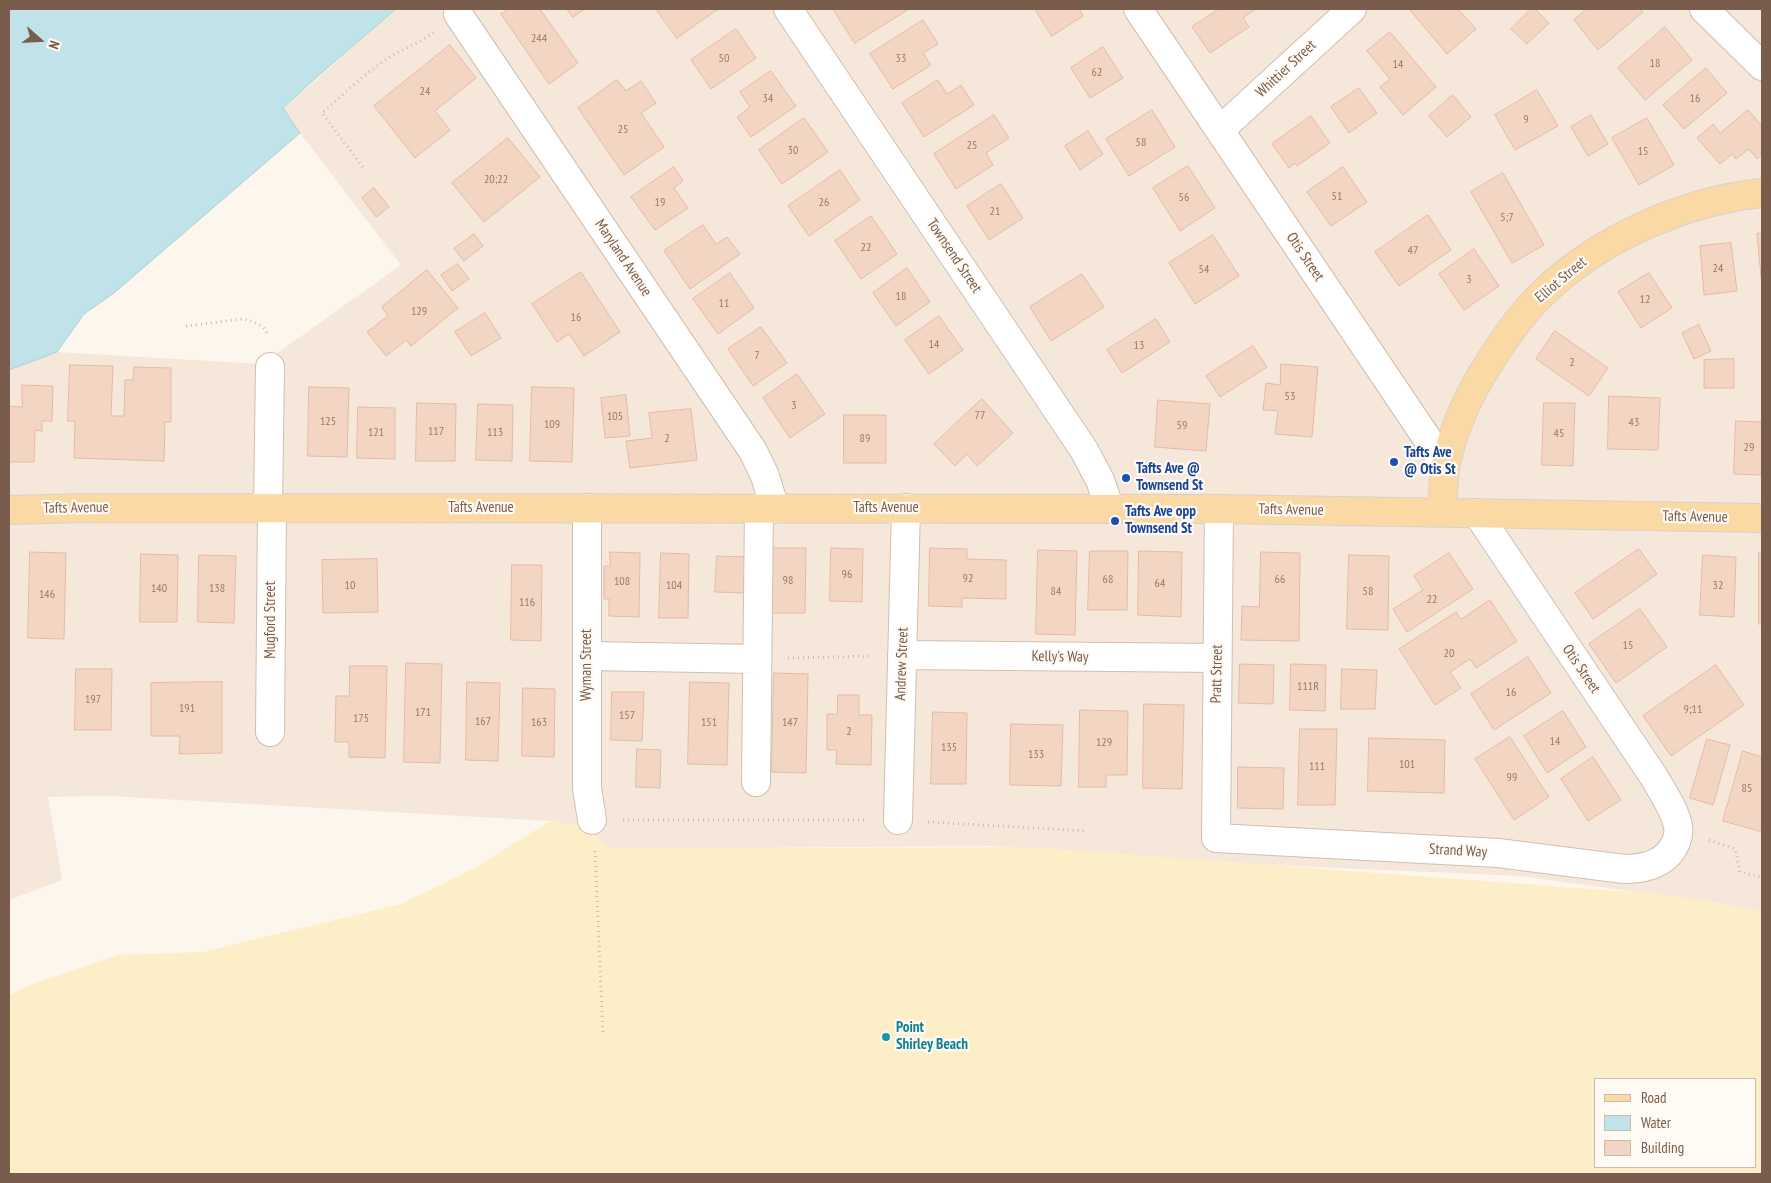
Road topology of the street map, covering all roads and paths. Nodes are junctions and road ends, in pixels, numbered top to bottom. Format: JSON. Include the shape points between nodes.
{"nodes":[{"id":1,"x":788,"y":9,"type":"edge"},
{"id":2,"x":1138,"y":9,"type":"edge"},
{"id":3,"x":1352,"y":9,"type":"edge"},
{"id":4,"x":1704,"y":9,"type":"edge"},
{"id":5,"x":458,"y":14,"type":"joint"},
{"id":6,"x":1762,"y":66,"type":"edge"},
{"id":7,"x":1220,"y":130,"type":"junction"},
{"id":8,"x":363,"y":167,"type":"dead end"},
{"id":9,"x":1762,"y":193,"type":"edge"},
{"id":10,"x":186,"y":326,"type":"dead end"},
{"id":11,"x":270,"y":366,"type":"joint"},
{"id":12,"x":1446,"y":465,"type":"junction"},
{"id":13,"x":270,"y":508,"type":"junction"},
{"id":14,"x":588,"y":508,"type":"junction"},
{"id":15,"x":767,"y":508,"type":"junction"},
{"id":16,"x":906,"y":508,"type":"junction"},
{"id":17,"x":1110,"y":509,"type":"junction"},
{"id":18,"x":1219,"y":509,"type":"junction"},
{"id":19,"x":9,"y":510,"type":"edge"},
{"id":20,"x":1442,"y":512,"type":"junction"},
{"id":21,"x":1477,"y":513,"type":"junction"},
{"id":22,"x":1762,"y":518,"type":"edge"},
{"id":23,"x":588,"y":656,"type":"junction"},
{"id":24,"x":902,"y":656,"type":"junction"},
{"id":25,"x":1217,"y":658,"type":"junction"},
{"id":26,"x":757,"y":659,"type":"junction"},
{"id":27,"x":270,"y":732,"type":"dead end"},
{"id":28,"x":756,"y":782,"type":"dead end"},
{"id":29,"x":592,"y":820,"type":"junction"},
{"id":30,"x":898,"y":820,"type":"junction"},
{"id":31,"x":1679,"y":829,"type":"joint"},
{"id":32,"x":1087,"y":831,"type":"dead end"},
{"id":33,"x":1216,"y":838,"type":"joint"},
{"id":34,"x":1736,"y":849,"type":"dead end"},
{"id":35,"x":1762,"y":877,"type":"edge"},
{"id":36,"x":603,"y":1034,"type":"dead end"}],
"edges":[{"from":1,"to":17,"type":"street","name":"Townsend Street","via":[[1084,450]]},
{"from":2,"to":7,"type":"street","name":"Otis Street"},
{"from":3,"to":7,"type":"street","name":"Whittier Street"},
{"from":4,"to":6,"type":"street"},
{"from":5,"to":8,"type":"path","via":[[420,42],[381,63],[322,113]]},
{"from":5,"to":15,"type":"street","name":"Maryland Avenue","via":[[753,451],[765,476]]},
{"from":7,"to":12,"type":"street","name":"Otis Street"},
{"from":9,"to":12,"type":"main road","name":"Elliot Street","via":[[1704,205],[1653,222],[1605,246],[1562,276],[1509,332],[1484,371],[1463,409]]},
{"from":10,"to":11,"type":"path","via":[[242,319],[257,323],[271,341]]},
{"from":11,"to":13,"type":"street","name":"Mugford Street"},
{"from":12,"to":20,"type":"main road"},
{"from":13,"to":14,"type":"main road","name":"Tafts Avenue"},
{"from":13,"to":19,"type":"main road","name":"Tafts Avenue"},
{"from":13,"to":27,"type":"street","name":"Mugford Street"},
{"from":14,"to":15,"type":"main road","name":"Tafts Avenue"},
{"from":14,"to":23,"type":"street","name":"Wyman Street"},
{"from":15,"to":16,"type":"main road","name":"Tafts Avenue"},
{"from":15,"to":26,"type":"street","name":"Maryland Avenue"},
{"from":16,"to":17,"type":"main road","name":"Tafts Avenue"},
{"from":16,"to":24,"type":"street","name":"Andrew Street"},
{"from":17,"to":18,"type":"main road","name":"Tafts Avenue"},
{"from":18,"to":20,"type":"main road","name":"Tafts Avenue"},
{"from":18,"to":25,"type":"street","name":"Pratt Street"},
{"from":20,"to":21,"type":"main road","name":"Tafts Avenue"},
{"from":21,"to":22,"type":"main road","name":"Tafts Avenue"},
{"from":21,"to":31,"type":"street","name":"Otis Street","via":[[1654,777]]},
{"from":23,"to":26,"type":"street"},
{"from":23,"to":29,"type":"street","name":"Wyman Street","via":[[587,788]]},
{"from":24,"to":25,"type":"street","name":"Kelly's Way"},
{"from":24,"to":26,"type":"path"},
{"from":24,"to":30,"type":"street","name":"Andrew Street"},
{"from":25,"to":33,"type":"street","name":"Pratt Street"},
{"from":26,"to":28,"type":"street","name":"Maryland Avenue"},
{"from":29,"to":30,"type":"path"},
{"from":29,"to":36,"type":"path"},
{"from":30,"to":32,"type":"path"},
{"from":31,"to":33,"type":"street","name":"Strand Way","via":[[1668,855],[1648,867],[1636,869],[1498,853]]},
{"from":34,"to":35,"type":"path","via":[[1740,872]]}]}
